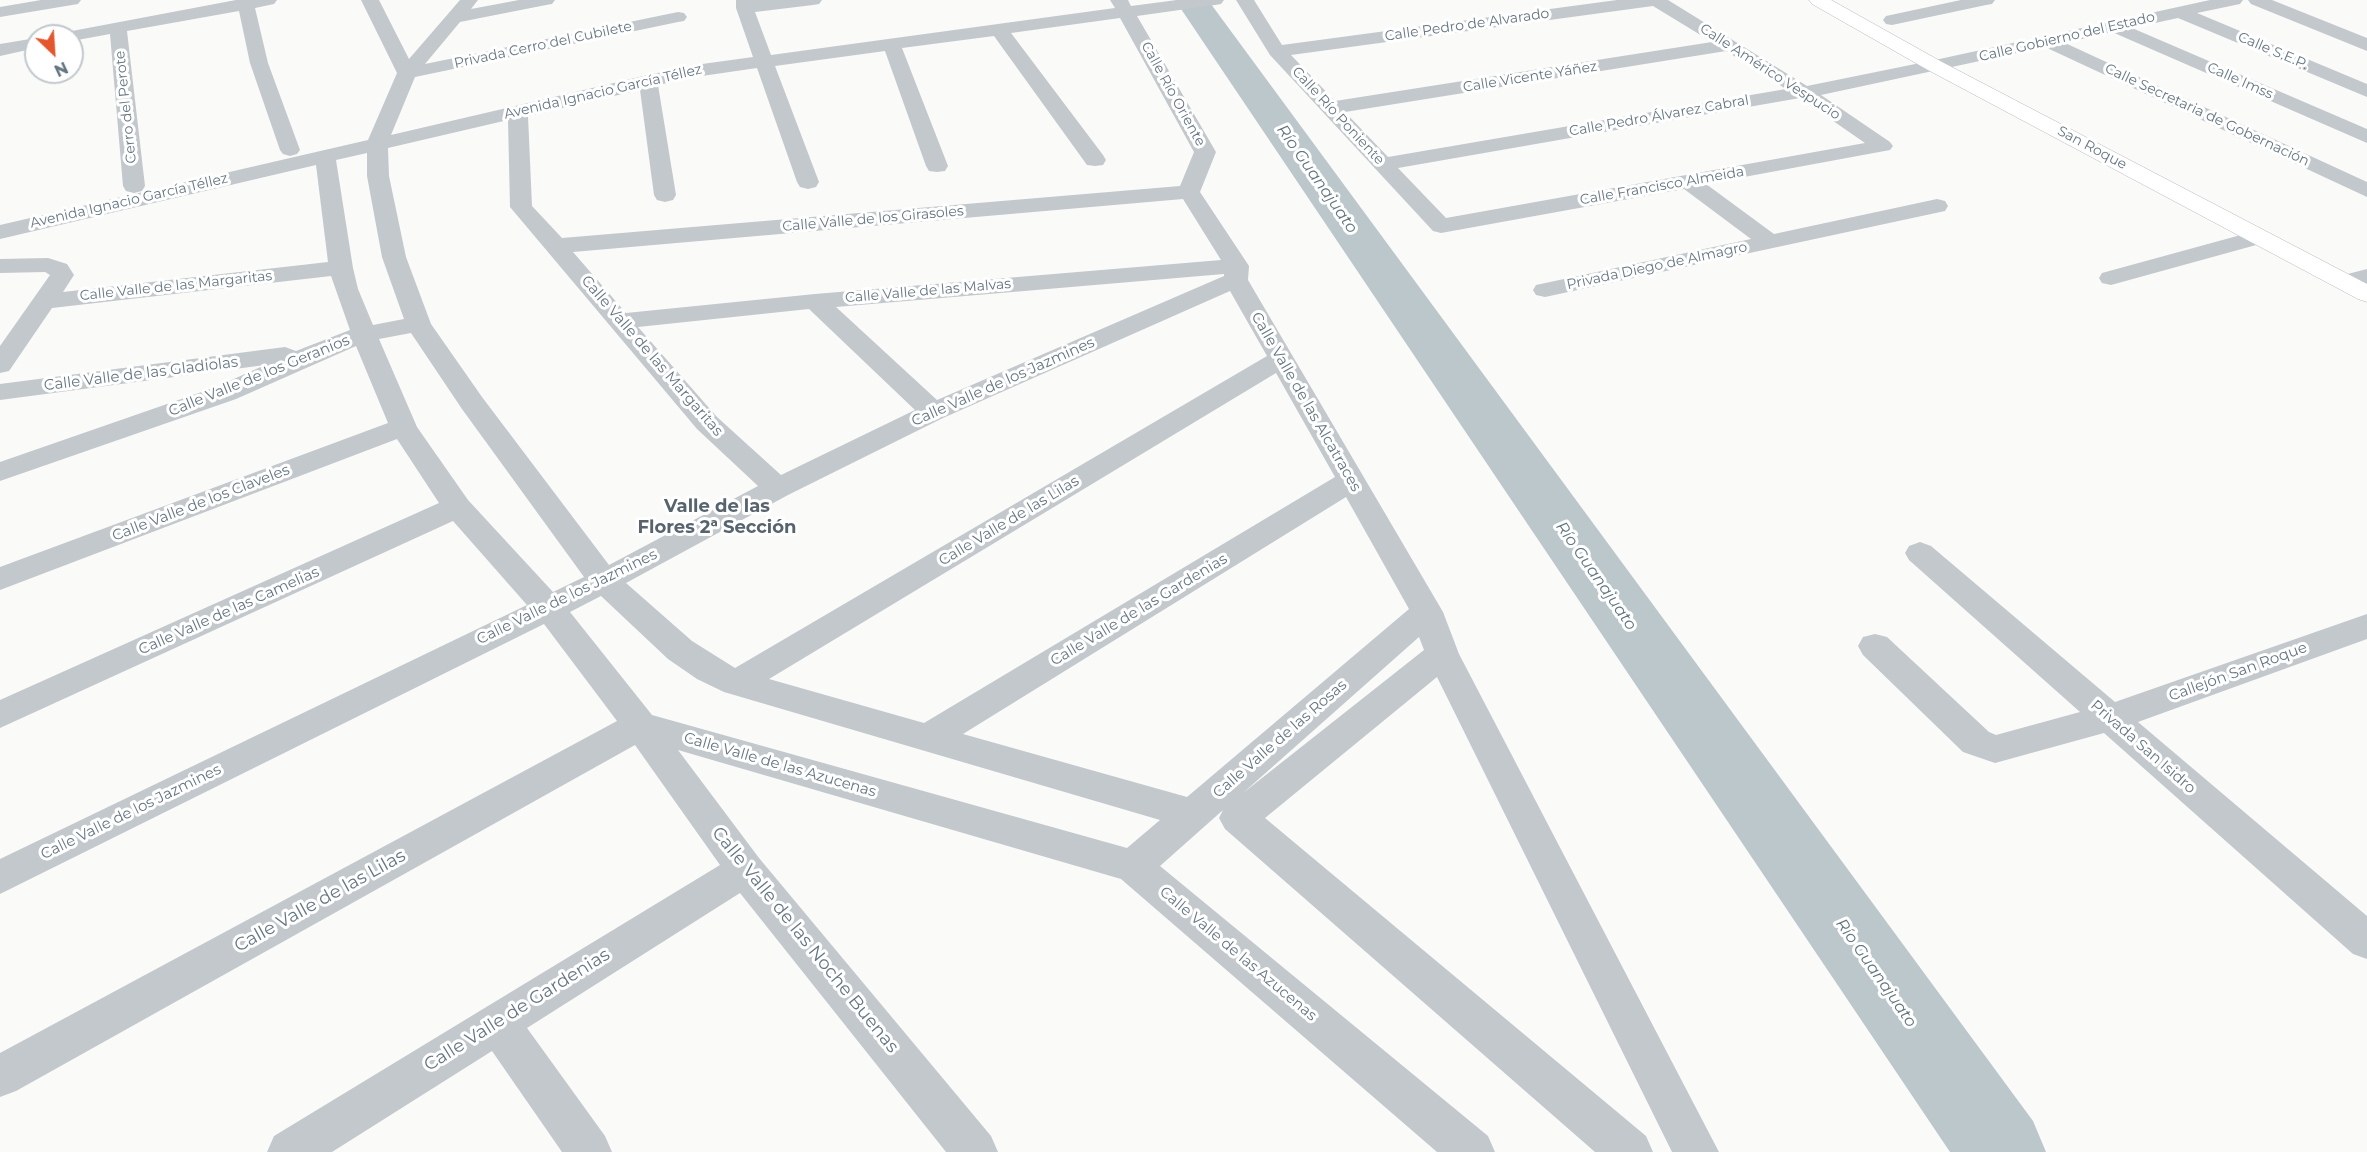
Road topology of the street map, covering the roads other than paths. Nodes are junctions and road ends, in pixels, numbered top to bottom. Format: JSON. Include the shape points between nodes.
{"nodes":[{"id":1,"x":72,"y":0,"type":"edge"},
{"id":2,"x":268,"y":0,"type":"edge"},
{"id":3,"x":370,"y":0,"type":"edge"},
{"id":4,"x":470,"y":0,"type":"edge"},
{"id":5,"x":546,"y":0,"type":"edge"},
{"id":6,"x":813,"y":0,"type":"edge"},
{"id":7,"x":1215,"y":0,"type":"edge"},
{"id":8,"x":1245,"y":0,"type":"edge"},
{"id":9,"x":1656,"y":0,"type":"edge"},
{"id":10,"x":1818,"y":0,"type":"edge"},
{"id":11,"x":1853,"y":0,"type":"edge"},
{"id":12,"x":1986,"y":0,"type":"edge"},
{"id":13,"x":2234,"y":0,"type":"edge"},
{"id":14,"x":2257,"y":0,"type":"edge"},
{"id":15,"x":246,"y":2,"type":"edge"},
{"id":16,"x":745,"y":4,"type":"edge"},
{"id":17,"x":1127,"y":6,"type":"edge"},
{"id":18,"x":3,"y":12,"type":"edge"},
{"id":19,"x":2180,"y":12,"type":"junction"},
{"id":20,"x":457,"y":16,"type":"junction"},
{"id":21,"x":678,"y":17,"type":"dead end"},
{"id":22,"x":1892,"y":20,"type":"junction"},
{"id":23,"x":2367,"y":23,"type":"edge"},
{"id":24,"x":2112,"y":26,"type":"junction"},
{"id":25,"x":118,"y":28,"type":"junction"},
{"id":26,"x":1000,"y":31,"type":"junction"},
{"id":27,"x":0,"y":32,"type":"edge"},
{"id":28,"x":2334,"y":32,"type":"junction"},
{"id":29,"x":84,"y":34,"type":"edge"},
{"id":30,"x":2047,"y":41,"type":"junction"},
{"id":31,"x":24,"y":45,"type":"edge"},
{"id":32,"x":892,"y":45,"type":"junction"},
{"id":33,"x":1730,"y":45,"type":"junction"},
{"id":34,"x":2367,"y":45,"type":"edge"},
{"id":35,"x":0,"y":50,"type":"edge"},
{"id":36,"x":1277,"y":51,"type":"junction"},
{"id":37,"x":762,"y":55,"type":"junction"},
{"id":38,"x":1967,"y":59,"type":"junction"},
{"id":39,"x":1935,"y":66,"type":"junction"},
{"id":40,"x":408,"y":73,"type":"junction"},
{"id":41,"x":1998,"y":75,"type":"dead end"},
{"id":42,"x":648,"y":81,"type":"junction"},
{"id":43,"x":2367,"y":91,"type":"edge"},
{"id":44,"x":1804,"y":92,"type":"junction"},
{"id":45,"x":1330,"y":108,"type":"junction"},
{"id":46,"x":2059,"y":108,"type":"dead end"},
{"id":47,"x":518,"y":111,"type":"junction"},
{"id":48,"x":380,"y":136,"type":"junction"},
{"id":49,"x":2367,"y":137,"type":"edge"},
{"id":50,"x":1883,"y":146,"type":"joint"},
{"id":51,"x":290,"y":150,"type":"junction"},
{"id":52,"x":325,"y":155,"type":"junction"},
{"id":53,"x":1095,"y":160,"type":"dead end"},
{"id":54,"x":1383,"y":164,"type":"junction"},
{"id":55,"x":937,"y":166,"type":"dead end"},
{"id":56,"x":808,"y":182,"type":"dead end"},
{"id":57,"x":1689,"y":182,"type":"junction"},
{"id":58,"x":134,"y":186,"type":"junction"},
{"id":59,"x":2367,"y":190,"type":"edge"},
{"id":60,"x":1189,"y":192,"type":"junction"},
{"id":61,"x":665,"y":195,"type":"dead end"},
{"id":62,"x":1937,"y":206,"type":"dead end"},
{"id":63,"x":0,"y":218,"type":"edge"},
{"id":64,"x":1441,"y":226,"type":"joint"},
{"id":65,"x":0,"y":232,"type":"edge"},
{"id":66,"x":2259,"y":237,"type":"junction"},
{"id":67,"x":1769,"y":241,"type":"junction"},
{"id":68,"x":556,"y":246,"type":"junction"},
{"id":69,"x":0,"y":266,"type":"edge"},
{"id":70,"x":341,"y":268,"type":"junction"},
{"id":71,"x":1236,"y":273,"type":"junction"},
{"id":72,"x":2111,"y":278,"type":"dead end"},
{"id":73,"x":2360,"y":278,"type":"edge"},
{"id":74,"x":1545,"y":290,"type":"dead end"},
{"id":75,"x":2367,"y":294,"type":"edge"},
{"id":76,"x":46,"y":301,"type":"junction"},
{"id":77,"x":815,"y":301,"type":"junction"},
{"id":78,"x":619,"y":321,"type":"junction"},
{"id":79,"x":418,"y":324,"type":"junction"},
{"id":80,"x":364,"y":334,"type":"junction"},
{"id":81,"x":318,"y":351,"type":"junction"},
{"id":82,"x":1281,"y":359,"type":"junction"},
{"id":83,"x":0,"y":365,"type":"edge"},
{"id":84,"x":0,"y":392,"type":"edge"},
{"id":85,"x":933,"y":412,"type":"junction"},
{"id":86,"x":403,"y":427,"type":"junction"},
{"id":87,"x":0,"y":472,"type":"edge"},
{"id":88,"x":1352,"y":480,"type":"junction"},
{"id":89,"x":778,"y":488,"type":"junction"},
{"id":90,"x":458,"y":507,"type":"junction"},
{"id":91,"x":1920,"y":553,"type":"dead end"},
{"id":92,"x":0,"y":579,"type":"edge"},
{"id":93,"x":604,"y":581,"type":"junction"},
{"id":94,"x":548,"y":607,"type":"junction"},
{"id":95,"x":1427,"y":612,"type":"junction"},
{"id":96,"x":2367,"y":626,"type":"edge"},
{"id":97,"x":1875,"y":646,"type":"dead end"},
{"id":98,"x":1442,"y":654,"type":"junction"},
{"id":99,"x":736,"y":682,"type":"junction"},
{"id":100,"x":0,"y":715,"type":"edge"},
{"id":101,"x":2109,"y":718,"type":"junction"},
{"id":102,"x":640,"y":725,"type":"junction"},
{"id":103,"x":927,"y":739,"type":"junction"},
{"id":104,"x":1194,"y":814,"type":"junction"},
{"id":105,"x":1133,"y":866,"type":"junction"},
{"id":106,"x":745,"y":870,"type":"junction"},
{"id":107,"x":0,"y":877,"type":"edge"},
{"id":108,"x":2367,"y":941,"type":"edge"},
{"id":109,"x":496,"y":1022,"type":"junction"},
{"id":110,"x":0,"y":1076,"type":"edge"},
{"id":111,"x":290,"y":1152,"type":"edge"},
{"id":112,"x":589,"y":1152,"type":"edge"},
{"id":113,"x":975,"y":1152,"type":"edge"},
{"id":114,"x":1472,"y":1152,"type":"edge"},
{"id":115,"x":1630,"y":1152,"type":"edge"},
{"id":116,"x":1696,"y":1152,"type":"edge"}],
"edges":[{"from":1,"to":18,"type":"street"},
{"from":2,"to":15,"type":"street"},
{"from":3,"to":40,"type":"street"},
{"from":4,"to":20,"type":"street"},
{"from":5,"to":20,"type":"street"},
{"from":6,"to":16,"type":"street"},
{"from":7,"to":17,"type":"street","name":"Avenida Ignacio García Téllez"},
{"from":8,"to":36,"type":"street","name":"Calle Río Poniente"},
{"from":9,"to":33,"type":"street","name":"Calle Américo Vespucio"},
{"from":9,"to":36,"type":"street","name":"Calle Pedro de Alvarado"},
{"from":10,"to":39,"type":"main road","name":"San Roque"},
{"from":11,"to":22,"type":"main road"},
{"from":12,"to":22,"type":"street"},
{"from":13,"to":19,"type":"street","name":"Calle Gobierno del Estado"},
{"from":14,"to":28,"type":"street"},
{"from":15,"to":25,"type":"street"},
{"from":15,"to":51,"type":"street","via":[[259,63]]},
{"from":16,"to":37,"type":"street"},
{"from":17,"to":26,"type":"street","name":"Avenida Ignacio García Téllez"},
{"from":17,"to":37,"type":"street","name":"Avenida Ignacio García Téllez"},
{"from":17,"to":60,"type":"street","name":"Calle Río Oriente","via":[[1205,152]]},
{"from":18,"to":27,"type":"street"},
{"from":19,"to":24,"type":"street","name":"Calle Gobierno del Estado"},
{"from":19,"to":43,"type":"street","name":"Calle S.E.P."},
{"from":20,"to":40,"type":"street"},
{"from":21,"to":40,"type":"street","name":"Privada Cerro del Cubilete"},
{"from":22,"to":38,"type":"main road"},
{"from":23,"to":28,"type":"street"},
{"from":24,"to":30,"type":"street","name":"Calle Gobierno del Estado"},
{"from":24,"to":49,"type":"street","name":"Calle Imss"},
{"from":25,"to":29,"type":"street"},
{"from":25,"to":58,"type":"street","name":"Cerro del Perote"},
{"from":26,"to":32,"type":"street","name":"Avenida Ignacio García Téllez"},
{"from":26,"to":53,"type":"street"},
{"from":28,"to":34,"type":"street"},
{"from":30,"to":38,"type":"street","name":"Calle Gobierno del Estado"},
{"from":30,"to":59,"type":"street","name":"Calle Secretaria de Gobernación"},
{"from":31,"to":35,"type":"street"},
{"from":32,"to":37,"type":"street","name":"Avenida Ignacio García Téllez"},
{"from":32,"to":55,"type":"street"},
{"from":33,"to":44,"type":"street","name":"Calle Américo Vespucio"},
{"from":33,"to":45,"type":"street","name":"Calle Vicente Yáñez"},
{"from":36,"to":45,"type":"street","name":"Calle Río Poniente"},
{"from":37,"to":42,"type":"street","name":"Avenida Ignacio García Téllez"},
{"from":37,"to":48,"type":"street","name":"Avenida Ignacio García Téllez","via":[[690,62]]},
{"from":37,"to":56,"type":"street"},
{"from":38,"to":39,"type":"street","name":"Calle Gobierno del Estado"},
{"from":38,"to":41,"type":"main road"},
{"from":39,"to":44,"type":"street","name":"Calle Pedro Álvarez Cabral"},
{"from":39,"to":66,"type":"main road","name":"San Roque"},
{"from":40,"to":48,"type":"street"},
{"from":42,"to":47,"type":"street","name":"Avenida Ignacio García Téllez"},
{"from":42,"to":61,"type":"street"},
{"from":44,"to":50,"type":"street","name":"Calle Américo Vespucio"},
{"from":44,"to":54,"type":"street","name":"Calle Pedro Álvarez Cabral"},
{"from":45,"to":54,"type":"street","name":"Calle Río Poniente"},
{"from":46,"to":73,"type":"main road","name":"San Roque"},
{"from":47,"to":48,"type":"street","name":"Avenida Ignacio García Téllez"},
{"from":47,"to":68,"type":"street","name":"Calle Valle de las Margaritas","via":[[521,207]]},
{"from":48,"to":51,"type":"street","name":"Avenida Ignacio García Téllez"},
{"from":48,"to":52,"type":"street","name":"Avenida Ignacio García Téllez"},
{"from":48,"to":79,"type":"street","via":[[378,176],[394,257]]},
{"from":50,"to":57,"type":"street","name":"Calle Francisco Almeida"},
{"from":51,"to":58,"type":"street","name":"Avenida Ignacio García Téllez"},
{"from":52,"to":65,"type":"street","name":"Avenida Ignacio García Téllez"},
{"from":52,"to":70,"type":"street"},
{"from":54,"to":64,"type":"street","name":"Calle Río Poniente"},
{"from":57,"to":64,"type":"street","name":"Calle Francisco Almeida"},
{"from":57,"to":67,"type":"street","name":"Privada Diego de Almagro"},
{"from":58,"to":63,"type":"street","name":"Avenida Ignacio García Téllez"},
{"from":60,"to":68,"type":"street","name":"Calle Valle de los Girasoles"},
{"from":60,"to":71,"type":"street","name":"Calle Valle de las Alcatraces"},
{"from":62,"to":67,"type":"street","name":"Privada Diego de Almagro"},
{"from":66,"to":72,"type":"street"},
{"from":66,"to":73,"type":"main road","name":"San Roque"},
{"from":67,"to":74,"type":"street","name":"Privada Diego de Almagro"},
{"from":68,"to":78,"type":"street","name":"Calle Valle de las Margaritas"},
{"from":69,"to":76,"type":"street","via":[[59,268],[62,275]]},
{"from":70,"to":76,"type":"street","name":"Calle Valle de las Margaritas"},
{"from":70,"to":80,"type":"street"},
{"from":71,"to":77,"type":"street","name":"Calle Valle de las Malvas"},
{"from":71,"to":82,"type":"street","name":"Calle Valle de las Alcatraces"},
{"from":71,"to":85,"type":"street","name":"Calle Valle de los Jazmines"},
{"from":73,"to":75,"type":"main road","name":"San Roque"},
{"from":76,"to":83,"type":"street"},
{"from":77,"to":78,"type":"street","name":"Calle Valle de las Malvas"},
{"from":77,"to":85,"type":"street"},
{"from":78,"to":89,"type":"street","name":"Calle Valle de las Margaritas","via":[[707,423]]},
{"from":79,"to":80,"type":"street","name":"Calle Valle de los Geranios"},
{"from":79,"to":93,"type":"street"},
{"from":80,"to":81,"type":"street","name":"Calle Valle de los Geranios"},
{"from":80,"to":86,"type":"street"},
{"from":81,"to":84,"type":"street","name":"Calle Valle de las Gladiolas"},
{"from":81,"to":87,"type":"street","name":"Calle Valle de los Geranios","via":[[226,393]]},
{"from":82,"to":88,"type":"street","name":"Calle Valle de las Alcatraces"},
{"from":82,"to":99,"type":"street","name":"Calle Valle de las Lilas"},
{"from":85,"to":89,"type":"street","name":"Calle Valle de los Jazmines"},
{"from":86,"to":90,"type":"street"},
{"from":86,"to":92,"type":"street","name":"Calle Valle de los Claveles"},
{"from":88,"to":95,"type":"street","name":"Calle Valle de las Alcatraces"},
{"from":88,"to":103,"type":"street","name":"Calle Valle de las Gardenias"},
{"from":89,"to":93,"type":"street","name":"Calle Valle de los Jazmines"},
{"from":90,"to":94,"type":"street"},
{"from":90,"to":100,"type":"street","name":"Calle Valle de las Camelias"},
{"from":91,"to":101,"type":"street","name":"Privada San Isidro"},
{"from":93,"to":94,"type":"street","name":"Calle Valle de los Jazmines"},
{"from":93,"to":99,"type":"street","via":[[680,650]]},
{"from":94,"to":102,"type":"street"},
{"from":94,"to":107,"type":"street","name":"Calle Valle de los Jazmines"},
{"from":95,"to":98,"type":"street","name":"Calle Valle de las Alcatraces"},
{"from":95,"to":104,"type":"street","name":"Calle Valle de las Rosas"},
{"from":96,"to":101,"type":"street","name":"Callejón San Roque"},
{"from":97,"to":101,"type":"street","name":"Callejón San Roque","via":[[1976,742],[1995,749]]},
{"from":98,"to":115,"type":"street","via":[[1238,818]]},
{"from":98,"to":116,"type":"street","name":"Calle Valle de las Alcatraces"},
{"from":99,"to":103,"type":"street"},
{"from":101,"to":108,"type":"street","name":"Privada San Isidro"},
{"from":102,"to":105,"type":"street","name":"Calle Valle de las Azucenas"},
{"from":102,"to":106,"type":"street","name":"Calle Valle de las Noche Buenas"},
{"from":102,"to":110,"type":"street","name":"Calle Valle de las Lilas"},
{"from":103,"to":104,"type":"street"},
{"from":104,"to":105,"type":"street","name":"Calle Valle de las Rosas"},
{"from":105,"to":114,"type":"street","name":"Calle Valle de las Azucenas"},
{"from":106,"to":109,"type":"street","name":"Calle Valle de Gardenias"},
{"from":106,"to":113,"type":"street","name":"Calle Valle de las Noche Buenas"},
{"from":109,"to":111,"type":"street","name":"Calle Valle de Gardenias"},
{"from":109,"to":112,"type":"street"}]}
